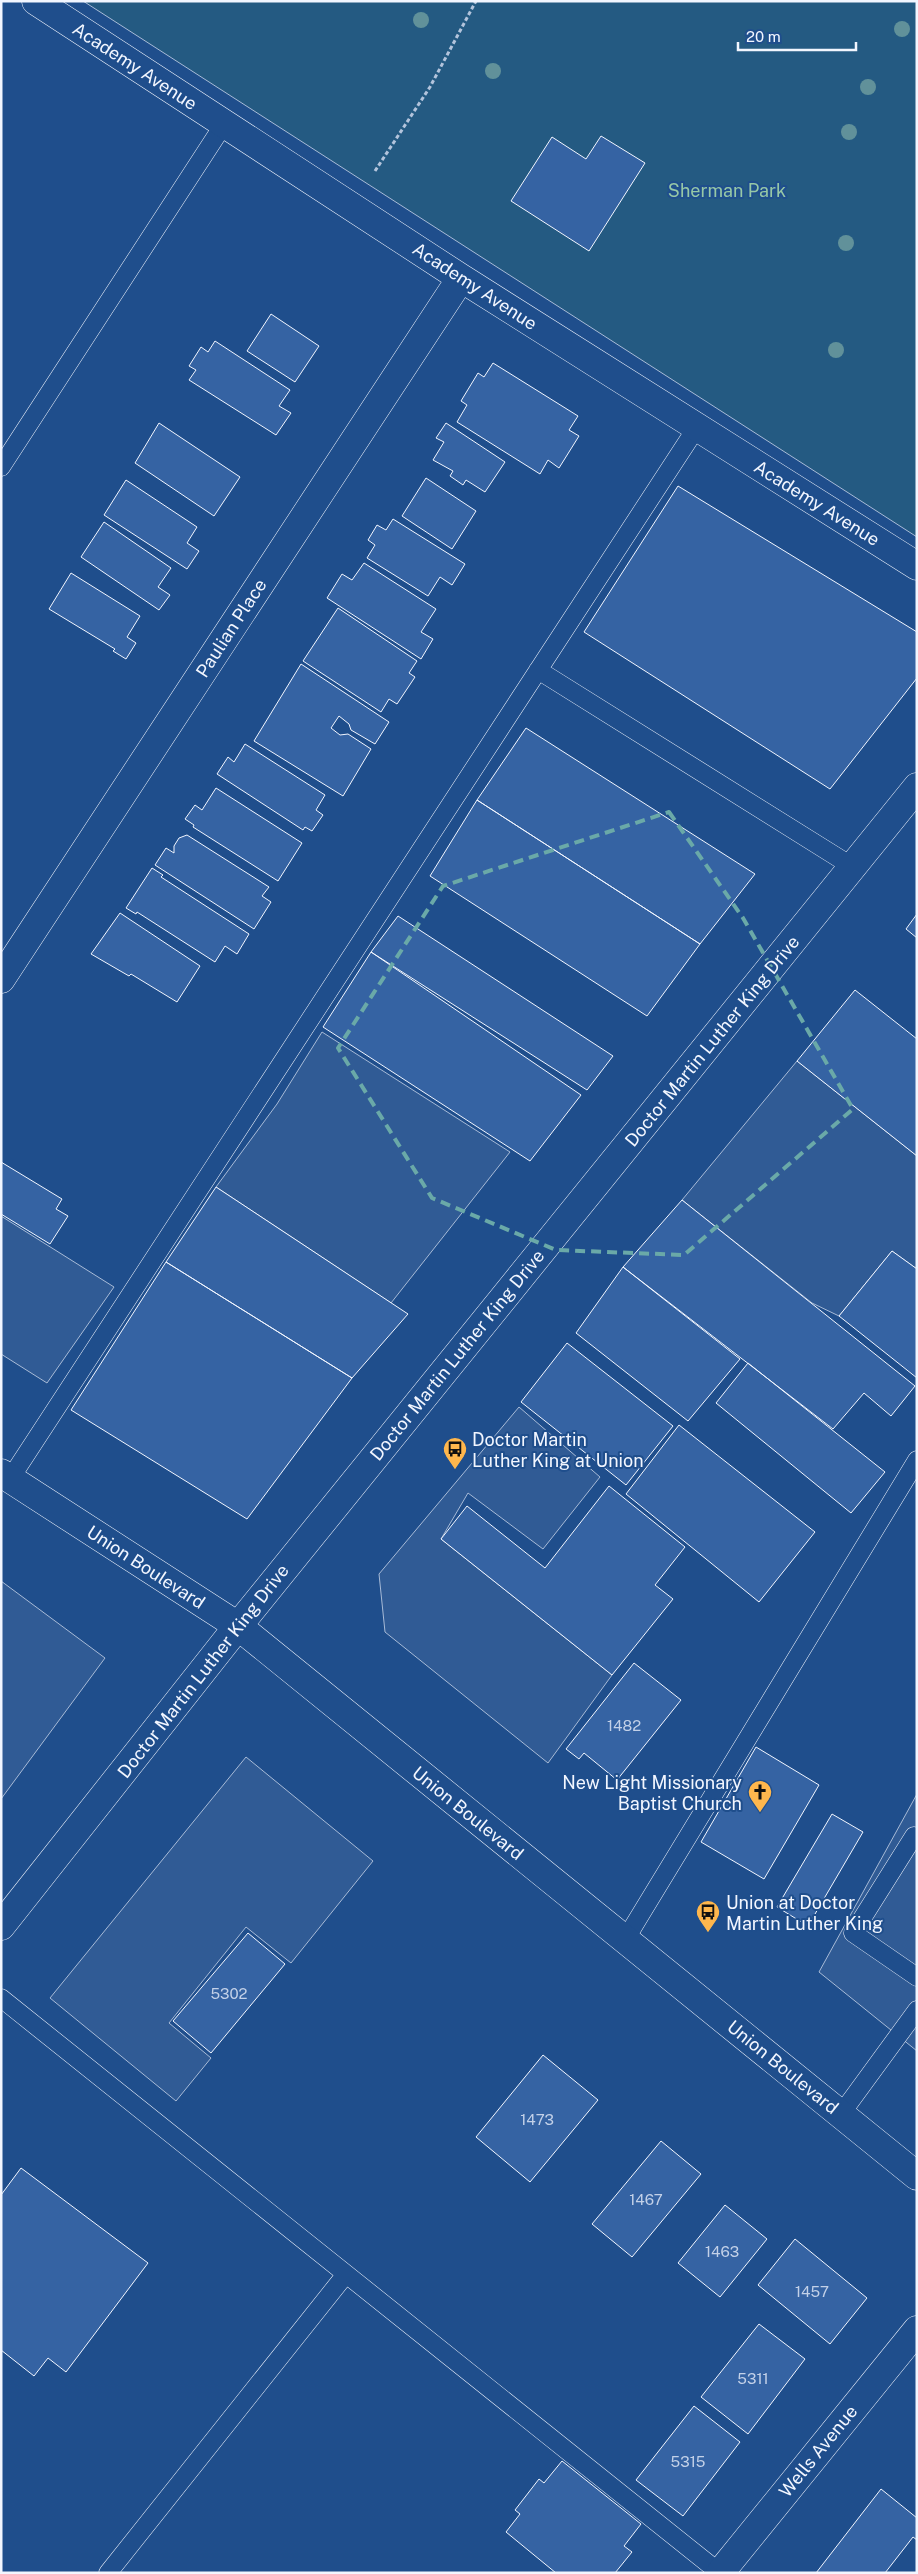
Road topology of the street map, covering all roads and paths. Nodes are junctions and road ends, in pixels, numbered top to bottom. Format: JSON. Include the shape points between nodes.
{"nodes":[{"id":1,"x":36,"y":1,"type":"edge"},
{"id":2,"x":476,"y":1,"type":"edge"},
{"id":3,"x":224,"y":124,"type":"junction"},
{"id":4,"x":375,"y":171,"type":"dead end"},
{"id":5,"x":461,"y":278,"type":"junction"},
{"id":6,"x":697,"y":427,"type":"junction"},
{"id":7,"x":1,"y":467,"type":"edge"},
{"id":8,"x":917,"y":566,"type":"edge"},
{"id":9,"x":538,"y":670,"type":"junction"},
{"id":10,"x":917,"y":788,"type":"edge"},
{"id":11,"x":853,"y":867,"type":"junction"},
{"id":12,"x":1,"y":978,"type":"edge"},
{"id":13,"x":917,"y":1460,"type":"edge"},
{"id":14,"x":6,"y":1476,"type":"edge"},
{"id":15,"x":238,"y":1626,"type":"junction"},
{"id":16,"x":917,"y":1837,"type":"edge"},
{"id":17,"x":1,"y":1926,"type":"edge"},
{"id":18,"x":625,"y":1940,"type":"junction"},
{"id":19,"x":917,"y":1977,"type":"edge"},
{"id":20,"x":1,"y":1998,"type":"edge"},
{"id":21,"x":917,"y":2010,"type":"edge"},
{"id":22,"x":840,"y":2114,"type":"junction"},
{"id":23,"x":917,"y":2176,"type":"edge"},
{"id":24,"x":346,"y":2274,"type":"junction"},
{"id":25,"x":917,"y":2330,"type":"edge"},
{"id":26,"x":108,"y":2573,"type":"edge"},
{"id":27,"x":720,"y":2573,"type":"edge"}],
"edges":[{"from":1,"to":3,"type":"main road","name":"Academy Avenue"},
{"from":2,"to":4,"type":"path","via":[[430,87]]},
{"from":3,"to":5,"type":"main road","name":"Academy Avenue"},
{"from":3,"to":7,"type":"lane"},
{"from":5,"to":6,"type":"main road","name":"Academy Avenue"},
{"from":5,"to":12,"type":"main road","name":"Paulian Place"},
{"from":6,"to":8,"type":"main road","name":"Academy Avenue"},
{"from":6,"to":9,"type":"lane"},
{"from":9,"to":11,"type":"lane"},
{"from":9,"to":14,"type":"lane"},
{"from":10,"to":11,"type":"main road","name":"Doctor Martin Luther King Drive"},
{"from":11,"to":15,"type":"main road","name":"Doctor Martin Luther King Drive"},
{"from":13,"to":18,"type":"lane"},
{"from":14,"to":15,"type":"main road","name":"Union Boulevard"},
{"from":15,"to":17,"type":"main road","name":"Doctor Martin Luther King Drive"},
{"from":15,"to":18,"type":"main road","name":"Union Boulevard"},
{"from":16,"to":19,"type":"lane","via":[[914,1836],[853,1933]]},
{"from":18,"to":22,"type":"main road","name":"Union Boulevard"},
{"from":20,"to":24,"type":"lane"},
{"from":21,"to":22,"type":"lane"},
{"from":22,"to":23,"type":"main road","name":"Union Boulevard"},
{"from":24,"to":26,"type":"lane"},
{"from":24,"to":27,"type":"lane"},
{"from":25,"to":27,"type":"main road","name":"Wells Avenue"}]}
